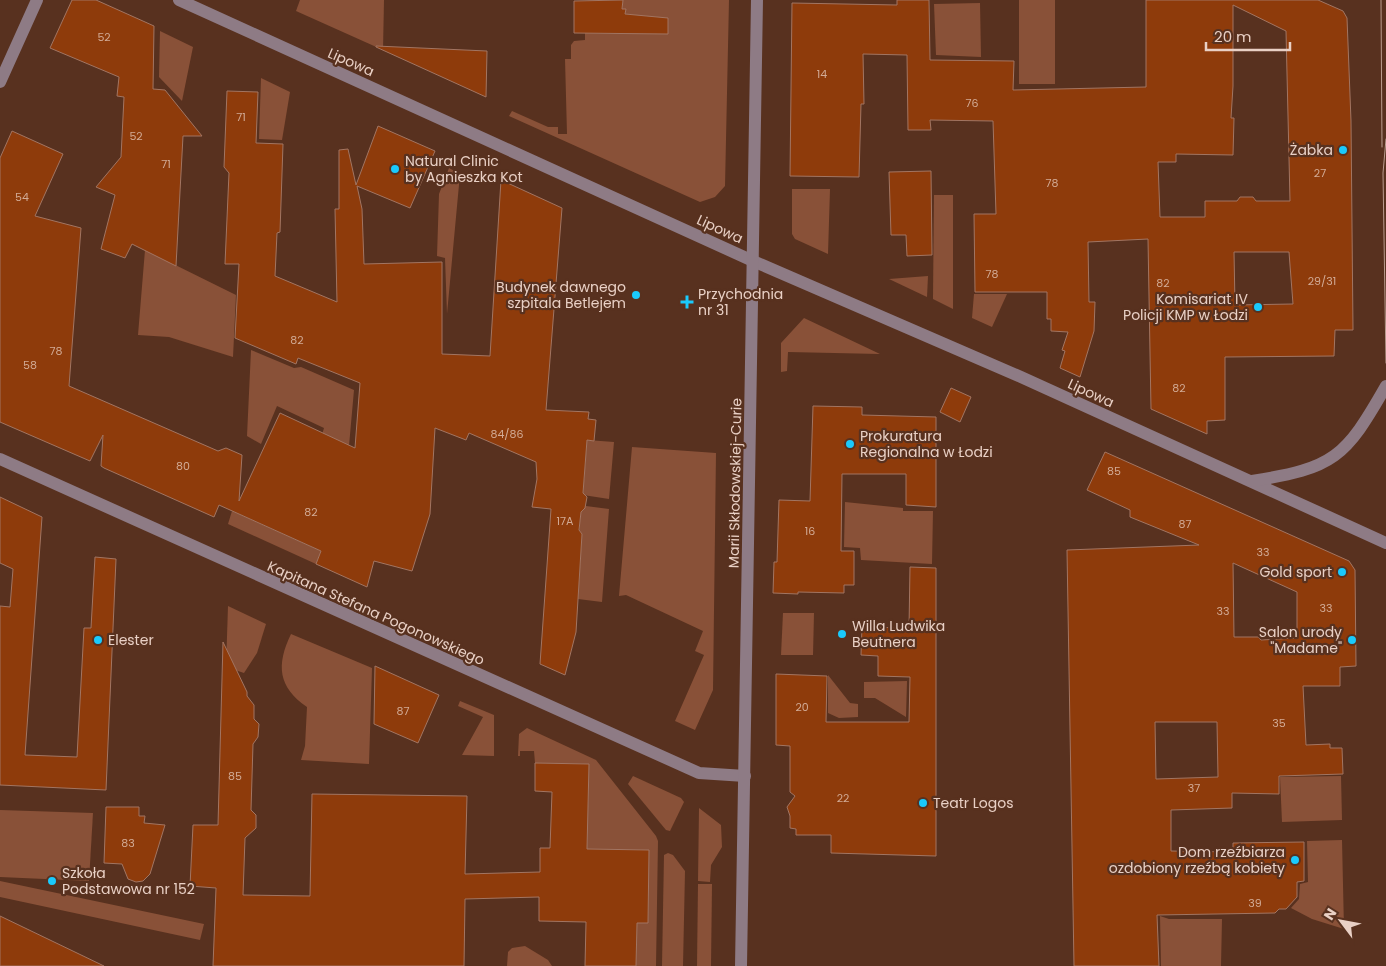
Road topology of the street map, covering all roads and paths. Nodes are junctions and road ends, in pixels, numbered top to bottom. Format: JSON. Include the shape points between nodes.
{"nodes":[{"id":1,"x":37,"y":0,"type":"edge"},
{"id":2,"x":179,"y":0,"type":"edge"},
{"id":3,"x":757,"y":0,"type":"edge"},
{"id":4,"x":0,"y":82,"type":"edge"},
{"id":5,"x":752,"y":261,"type":"junction"},
{"id":6,"x":1386,"y":386,"type":"edge"},
{"id":7,"x":0,"y":459,"type":"edge"},
{"id":8,"x":1252,"y":481,"type":"junction"},
{"id":9,"x":1386,"y":542,"type":"edge"},
{"id":10,"x":745,"y":776,"type":"junction"},
{"id":11,"x":740,"y":966,"type":"edge"}],
"edges":[{"from":1,"to":4,"type":"street"},
{"from":2,"to":5,"type":"street","name":"Lipowa"},
{"from":3,"to":5,"type":"street","name":"Marii Skłodowskiej-Curie"},
{"from":5,"to":8,"type":"street","name":"Lipowa"},
{"from":5,"to":10,"type":"street","name":"Marii Skłodowskiej-Curie"},
{"from":6,"to":8,"type":"street","via":[[1368,418],[1340,453],[1308,470]]},
{"from":7,"to":10,"type":"street","name":"Kapitana Stefana Pogonowskiego","via":[[699,773]]},
{"from":8,"to":9,"type":"street","name":"Lipowa"},
{"from":10,"to":11,"type":"street","name":"Marii Skłodowskiej-Curie"}]}
